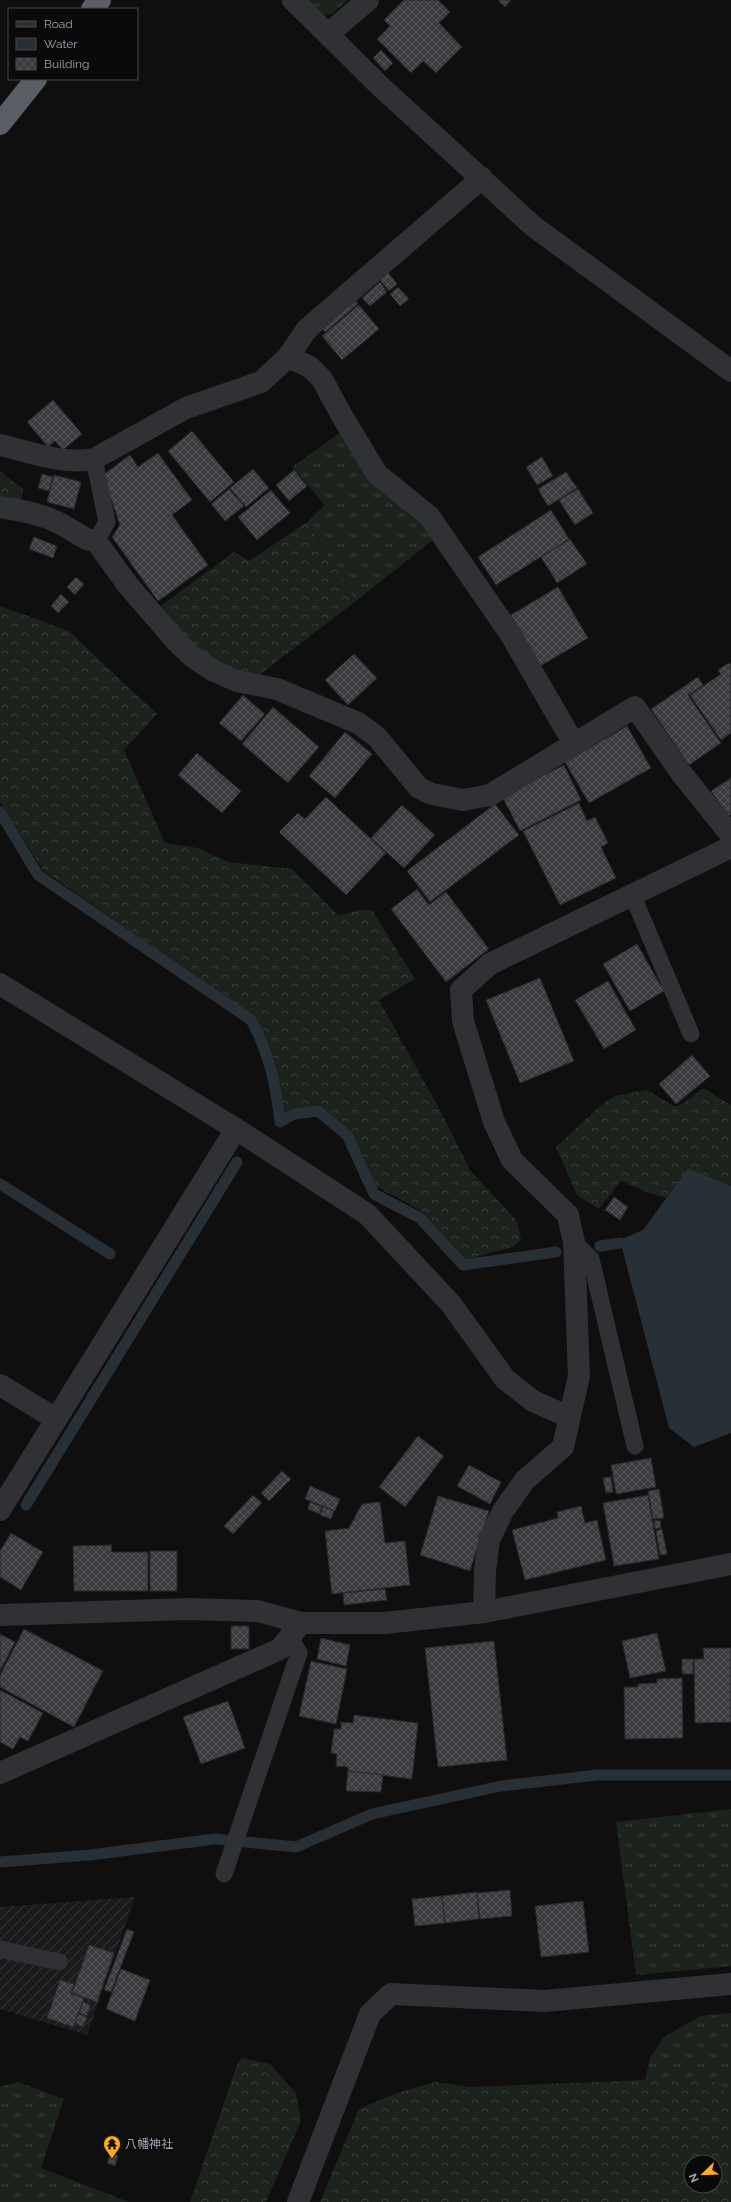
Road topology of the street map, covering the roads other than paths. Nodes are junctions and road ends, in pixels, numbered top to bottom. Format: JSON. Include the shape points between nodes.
{"nodes":[{"id":1,"x":100,"y":0,"type":"edge"},
{"id":2,"x":294,"y":0,"type":"edge"},
{"id":3,"x":368,"y":0,"type":"edge"},
{"id":4,"x":93,"y":8,"type":"edge"},
{"id":5,"x":328,"y":34,"type":"junction"},
{"id":6,"x":35,"y":80,"type":"edge"},
{"id":7,"x":0,"y":124,"type":"edge"},
{"id":8,"x":482,"y":178,"type":"junction"},
{"id":9,"x":288,"y":357,"type":"junction"},
{"id":10,"x":731,"y":371,"type":"edge"},
{"id":11,"x":0,"y":445,"type":"edge"},
{"id":12,"x":94,"y":459,"type":"junction"},
{"id":13,"x":0,"y":507,"type":"edge"},
{"id":14,"x":96,"y":541,"type":"junction"},
{"id":15,"x":574,"y":744,"type":"junction"},
{"id":16,"x":731,"y":835,"type":"edge"},
{"id":17,"x":731,"y":847,"type":"edge"},
{"id":18,"x":632,"y":894,"type":"junction"},
{"id":19,"x":0,"y":984,"type":"edge"},
{"id":20,"x":691,"y":1034,"type":"dead end"},
{"id":21,"x":236,"y":1129,"type":"junction"},
{"id":22,"x":574,"y":1242,"type":"junction"},
{"id":23,"x":0,"y":1385,"type":"edge"},
{"id":24,"x":569,"y":1417,"type":"junction"},
{"id":25,"x":56,"y":1419,"type":"junction"},
{"id":26,"x":634,"y":1446,"type":"dead end"},
{"id":27,"x":0,"y":1510,"type":"edge"},
{"id":28,"x":731,"y":1564,"type":"edge"},
{"id":29,"x":484,"y":1612,"type":"junction"},
{"id":30,"x":0,"y":1615,"type":"edge"},
{"id":31,"x":296,"y":1630,"type":"junction"},
{"id":32,"x":0,"y":1773,"type":"edge"},
{"id":33,"x":226,"y":1868,"type":"dead end"},
{"id":34,"x":0,"y":1949,"type":"edge"},
{"id":35,"x":59,"y":1962,"type":"dead end"},
{"id":36,"x":731,"y":1984,"type":"edge"},
{"id":37,"x":298,"y":2202,"type":"edge"}],
"edges":[{"from":1,"to":4,"type":"highway"},
{"from":2,"to":5,"type":"street"},
{"from":3,"to":5,"type":"street"},
{"from":5,"to":8,"type":"street","via":[[380,86]]},
{"from":6,"to":7,"type":"highway"},
{"from":8,"to":9,"type":"street","via":[[307,329]]},
{"from":8,"to":10,"type":"street","via":[[533,226]]},
{"from":9,"to":12,"type":"street","via":[[261,382],[186,408]]},
{"from":9,"to":15,"type":"street","via":[[310,367],[322,379],[377,474],[429,516],[511,635]]},
{"from":11,"to":12,"type":"street","via":[[69,461]]},
{"from":12,"to":14,"type":"lane","via":[[107,522]]},
{"from":13,"to":14,"type":"street","via":[[32,513],[62,524],[90,541]]},
{"from":14,"to":15,"type":"street","via":[[127,584],[194,658],[236,681],[277,689],[358,723],[377,737],[419,788],[432,794],[463,800],[490,795]]},
{"from":15,"to":16,"type":"street","via":[[635,707],[682,774]]},
{"from":17,"to":18,"type":"street"},
{"from":18,"to":20,"type":"lane"},
{"from":18,"to":22,"type":"street","via":[[490,964],[462,990],[463,1021],[494,1122],[512,1160],[568,1215]]},
{"from":19,"to":21,"type":"street"},
{"from":21,"to":24,"type":"street","via":[[367,1214],[451,1304],[505,1379],[533,1401]]},
{"from":21,"to":25,"type":"street"},
{"from":22,"to":24,"type":"street","via":[[579,1376]]},
{"from":22,"to":26,"type":"lane","via":[[591,1260]]},
{"from":23,"to":25,"type":"street"},
{"from":24,"to":29,"type":"street","via":[[563,1447],[525,1480],[503,1511],[490,1540],[485,1571]]},
{"from":25,"to":27,"type":"street"},
{"from":28,"to":29,"type":"street"},
{"from":29,"to":31,"type":"street"},
{"from":30,"to":31,"type":"street","via":[[189,1609],[258,1611]]},
{"from":31,"to":32,"type":"street","via":[[280,1649]]},
{"from":31,"to":33,"type":"lane","via":[[299,1653]]},
{"from":34,"to":35,"type":"lane"},
{"from":36,"to":37,"type":"street","via":[[545,2001],[391,1994],[370,2014]]}]}
